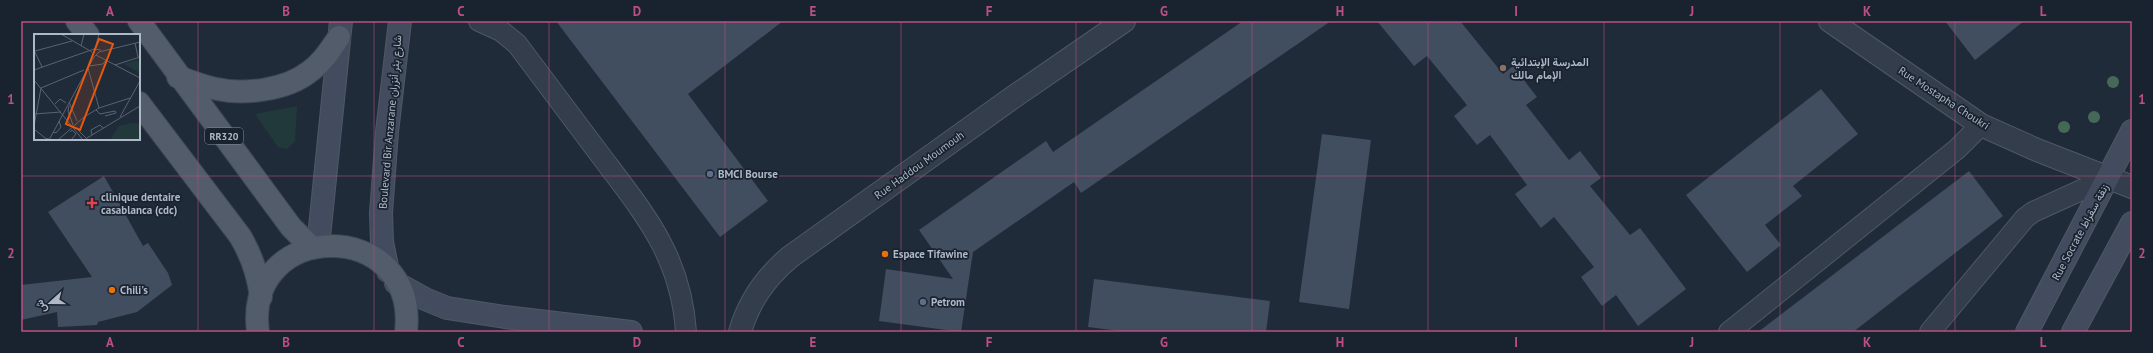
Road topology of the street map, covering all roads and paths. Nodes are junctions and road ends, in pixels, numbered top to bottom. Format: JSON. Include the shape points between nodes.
{"nodes":[{"id":1,"x":77,"y":21,"type":"edge"},
{"id":2,"x":139,"y":21,"type":"edge"},
{"id":3,"x":400,"y":21,"type":"edge"},
{"id":4,"x":479,"y":21,"type":"edge"},
{"id":5,"x":1124,"y":21,"type":"edge"},
{"id":6,"x":1836,"y":23,"type":"edge"},
{"id":7,"x":340,"y":29,"type":"edge"},
{"id":8,"x":87,"y":34,"type":"edge"},
{"id":9,"x":178,"y":77,"type":"junction"},
{"id":10,"x":140,"y":104,"type":"edge"},
{"id":11,"x":1981,"y":125,"type":"junction"},
{"id":12,"x":2132,"y":131,"type":"edge"},
{"id":13,"x":2108,"y":178,"type":"junction"},
{"id":14,"x":2132,"y":187,"type":"edge"},
{"id":15,"x":2132,"y":223,"type":"edge"},
{"id":16,"x":315,"y":247,"type":"junction"},
{"id":17,"x":392,"y":277,"type":"junction"},
{"id":18,"x":261,"y":297,"type":"junction"},
{"id":19,"x":258,"y":332,"type":"edge"},
{"id":20,"x":406,"y":332,"type":"edge"},
{"id":21,"x":631,"y":332,"type":"edge"},
{"id":22,"x":686,"y":332,"type":"edge"},
{"id":23,"x":740,"y":332,"type":"edge"},
{"id":24,"x":1729,"y":332,"type":"edge"},
{"id":25,"x":1930,"y":332,"type":"edge"},
{"id":26,"x":2027,"y":332,"type":"edge"},
{"id":27,"x":2073,"y":332,"type":"edge"}],
"edges":[{"from":1,"to":8,"type":"main road"},
{"from":2,"to":9,"type":"main road","number":"RR320"},
{"from":3,"to":17,"type":"main road","name":"Boulevard Bir Anzarane شارع بئر أنزران","via":[[387,132],[381,213],[382,242]]},
{"from":4,"to":22,"type":"lane","via":[[500,31],[517,44],[650,223],[675,272]]},
{"from":5,"to":23,"type":"street","name":"Rue Haddou Moumouh","via":[[790,257],[773,271],[759,289]]},
{"from":6,"to":11,"type":"street","name":"Rue Mostapha Choukri"},
{"from":7,"to":9,"type":"main road","via":[[325,58],[298,79],[282,85],[247,91],[227,91]]},
{"from":7,"to":16,"type":"main road"},
{"from":9,"to":16,"type":"main road","number":"RR320","via":[[291,227]]},
{"from":10,"to":18,"type":"main road","via":[[240,236],[259,276]]},
{"from":11,"to":13,"type":"street","name":"Rue Mostapha Choukri"},
{"from":11,"to":24,"type":"lane","via":[[1957,149]]},
{"from":12,"to":13,"type":"main road","name":"Rue Socrate زنقة سقراط"},
{"from":13,"to":14,"type":"street","name":"Rue Mostapha Choukri"},
{"from":13,"to":25,"type":"lane","via":[[2025,218]]},
{"from":13,"to":26,"type":"main road","name":"Rue Socrate زنقة سقراط"},
{"from":15,"to":27,"type":"main road"},
{"from":16,"to":17,"type":"main road","via":[[341,246],[360,250],[373,258]]},
{"from":16,"to":18,"type":"main road","via":[[294,255],[279,267],[269,279]]},
{"from":17,"to":20,"type":"main road","via":[[403,296]]},
{"from":17,"to":21,"type":"main road","via":[[425,299],[447,308]]},
{"from":18,"to":19,"type":"main road","via":[[257,314]]}]}
